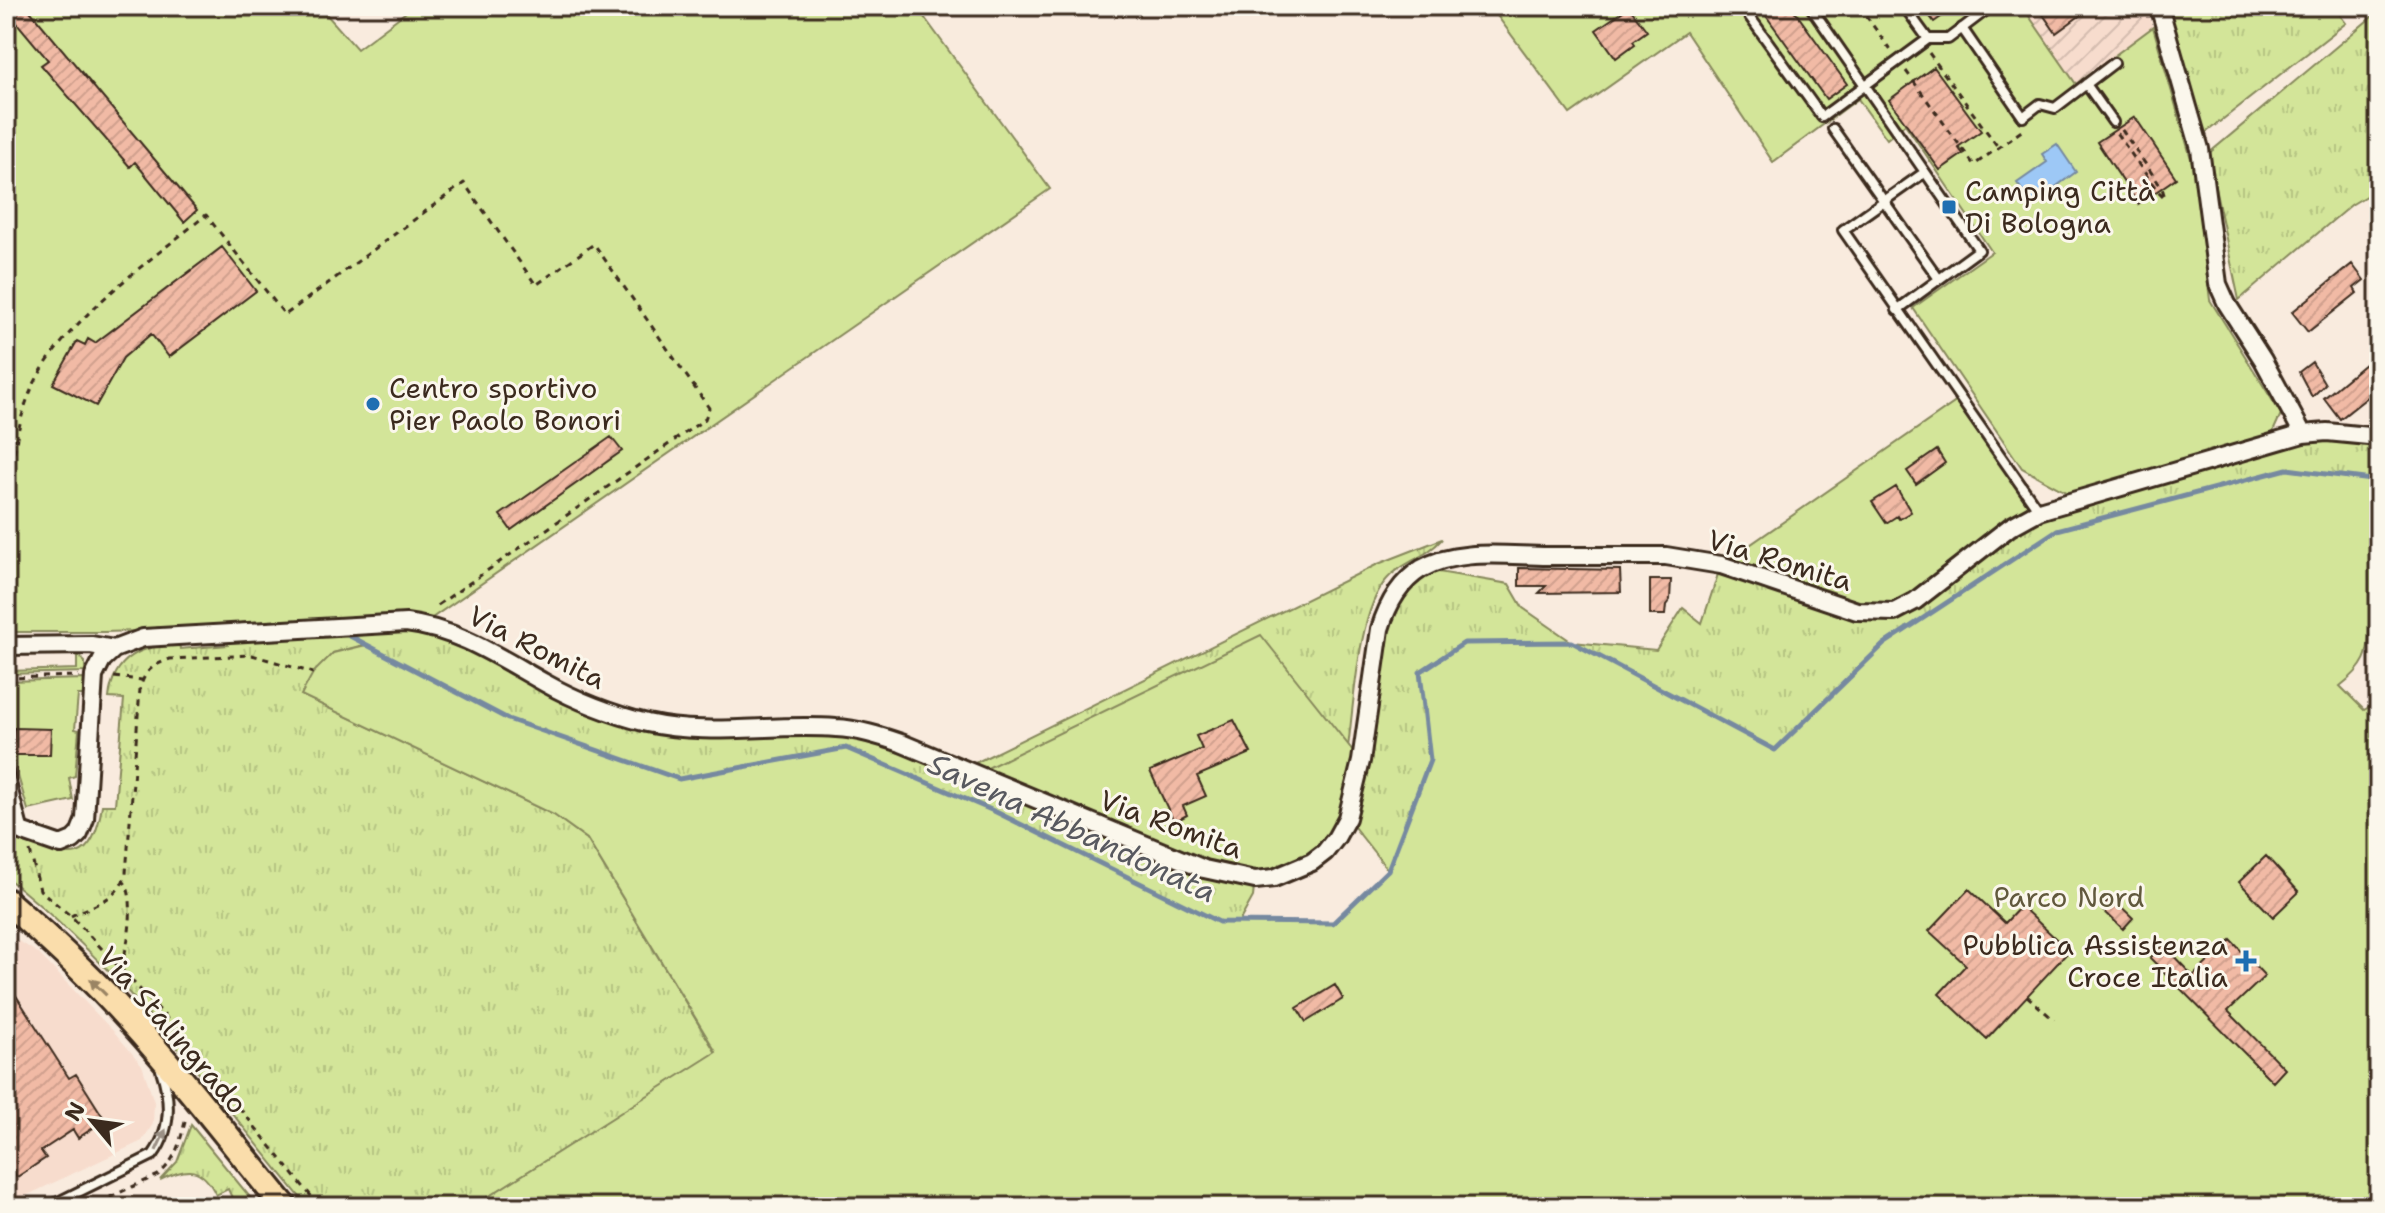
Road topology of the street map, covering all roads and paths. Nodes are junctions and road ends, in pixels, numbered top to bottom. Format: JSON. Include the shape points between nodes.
{"nodes":[{"id":1,"x":1742,"y":6,"type":"edge"},
{"id":2,"x":1810,"y":6,"type":"edge"},
{"id":3,"x":1859,"y":6,"type":"edge"},
{"id":4,"x":1904,"y":6,"type":"edge"},
{"id":5,"x":1981,"y":6,"type":"edge"},
{"id":6,"x":2159,"y":6,"type":"edge"},
{"id":7,"x":1962,"y":28,"type":"junction"},
{"id":8,"x":1925,"y":42,"type":"junction"},
{"id":9,"x":1899,"y":61,"type":"junction"},
{"id":10,"x":2114,"y":63,"type":"dead end"},
{"id":11,"x":2086,"y":84,"type":"junction"},
{"id":12,"x":1865,"y":87,"type":"junction"},
{"id":13,"x":2023,"y":117,"type":"junction"},
{"id":14,"x":2113,"y":122,"type":"junction"},
{"id":15,"x":1833,"y":129,"type":"dead end"},
{"id":16,"x":1998,"y":148,"type":"junction"},
{"id":17,"x":1925,"y":172,"type":"junction"},
{"id":18,"x":1884,"y":201,"type":"junction"},
{"id":19,"x":1939,"y":279,"type":"junction"},
{"id":20,"x":1897,"y":310,"type":"junction"},
{"id":21,"x":2303,"y":434,"type":"junction"},
{"id":22,"x":2379,"y":437,"type":"edge"},
{"id":23,"x":2039,"y":511,"type":"junction"},
{"id":24,"x":6,"y":512,"type":"edge"},
{"id":25,"x":435,"y":607,"type":"dead end"},
{"id":26,"x":6,"y":646,"type":"edge"},
{"id":27,"x":114,"y":649,"type":"junction"},
{"id":28,"x":313,"y":673,"type":"dead end"},
{"id":29,"x":94,"y":676,"type":"junction"},
{"id":30,"x":6,"y":678,"type":"edge"},
{"id":31,"x":142,"y":680,"type":"junction"},
{"id":32,"x":6,"y":764,"type":"edge"},
{"id":33,"x":6,"y":826,"type":"edge"},
{"id":34,"x":24,"y":832,"type":"junction"},
{"id":35,"x":124,"y":882,"type":"junction"},
{"id":36,"x":6,"y":901,"type":"edge"},
{"id":37,"x":6,"y":913,"type":"edge"},
{"id":38,"x":71,"y":916,"type":"junction"},
{"id":39,"x":47,"y":937,"type":"junction"},
{"id":40,"x":120,"y":966,"type":"junction"},
{"id":41,"x":2027,"y":996,"type":"dead end"},
{"id":42,"x":2054,"y":1020,"type":"dead end"},
{"id":43,"x":151,"y":1044,"type":"junction"},
{"id":44,"x":48,"y":1207,"type":"edge"},
{"id":45,"x":285,"y":1207,"type":"edge"},
{"id":46,"x":320,"y":1207,"type":"edge"}],
"edges":[{"from":1,"to":12,"type":"lane","via":[[1822,117]]},
{"from":2,"to":12,"type":"lane"},
{"from":3,"to":9,"type":"path"},
{"from":4,"to":8,"type":"lane"},
{"from":5,"to":7,"type":"lane","via":[[1985,11]]},
{"from":6,"to":21,"type":"street","via":[[2200,149],[2218,284]]},
{"from":7,"to":8,"type":"lane","via":[[1948,39]]},
{"from":7,"to":13,"type":"lane"},
{"from":8,"to":9,"type":"lane"},
{"from":8,"to":16,"type":"path"},
{"from":9,"to":12,"type":"lane"},
{"from":9,"to":16,"type":"path","via":[[1974,165]]},
{"from":10,"to":11,"type":"lane"},
{"from":11,"to":13,"type":"lane","via":[[2055,108],[2040,104]]},
{"from":11,"to":14,"type":"lane"},
{"from":12,"to":17,"type":"lane"},
{"from":13,"to":16,"type":"path","via":[[2029,125]]},
{"from":14,"to":14,"type":"path","via":[[2154,176],[2165,198],[2110,124]]},
{"from":15,"to":18,"type":"lane"},
{"from":17,"to":18,"type":"lane"},
{"from":17,"to":19,"type":"lane","via":[[1979,250]]},
{"from":18,"to":19,"type":"lane"},
{"from":18,"to":20,"type":"lane","via":[[1843,230]]},
{"from":19,"to":20,"type":"lane"},
{"from":20,"to":23,"type":"lane"},
{"from":21,"to":22,"type":"street","name":"Via Romita"},
{"from":21,"to":23,"type":"street","name":"Via Romita"},
{"from":23,"to":27,"type":"street","name":"Via Romita","via":[[1894,612],[1857,611],[1721,565],[1666,556],[1474,555],[1421,569],[1385,612],[1347,818],[1312,862],[1294,872],[1255,880],[1204,869],[872,733],[813,727],[688,728],[616,714],[434,626],[167,635]]},
{"from":24,"to":25,"type":"path","via":[[26,403],[44,362],[96,306],[206,215],[285,315],[464,183],[536,285],[594,244],[709,408],[705,419]]},
{"from":26,"to":27,"type":"street"},
{"from":27,"to":29,"type":"street"},
{"from":28,"to":31,"type":"path","via":[[252,655],[159,663]]},
{"from":29,"to":30,"type":"path"},
{"from":29,"to":31,"type":"path"},
{"from":29,"to":34,"type":"street","via":[[83,827],[61,845]]},
{"from":31,"to":35,"type":"path"},
{"from":32,"to":34,"type":"lane"},
{"from":33,"to":34,"type":"street"},
{"from":34,"to":38,"type":"path","via":[[40,890]]},
{"from":35,"to":38,"type":"path","via":[[112,896]]},
{"from":35,"to":40,"type":"path","via":[[129,889],[129,922]]},
{"from":36,"to":39,"type":"main road","name":"Via Stalingrado"},
{"from":37,"to":39,"type":"main road"},
{"from":38,"to":40,"type":"path"},
{"from":43,"to":39,"type":"main road","name":"Via Stalingrado","one_way":true},
{"from":40,"to":46,"type":"path"},
{"from":41,"to":42,"type":"path"},
{"from":44,"to":43,"type":"lane","one_way":true,"via":[[138,1165],[158,1148],[169,1108]]},
{"from":43,"to":45,"type":"main road","name":"Via Stalingrado"}]}
